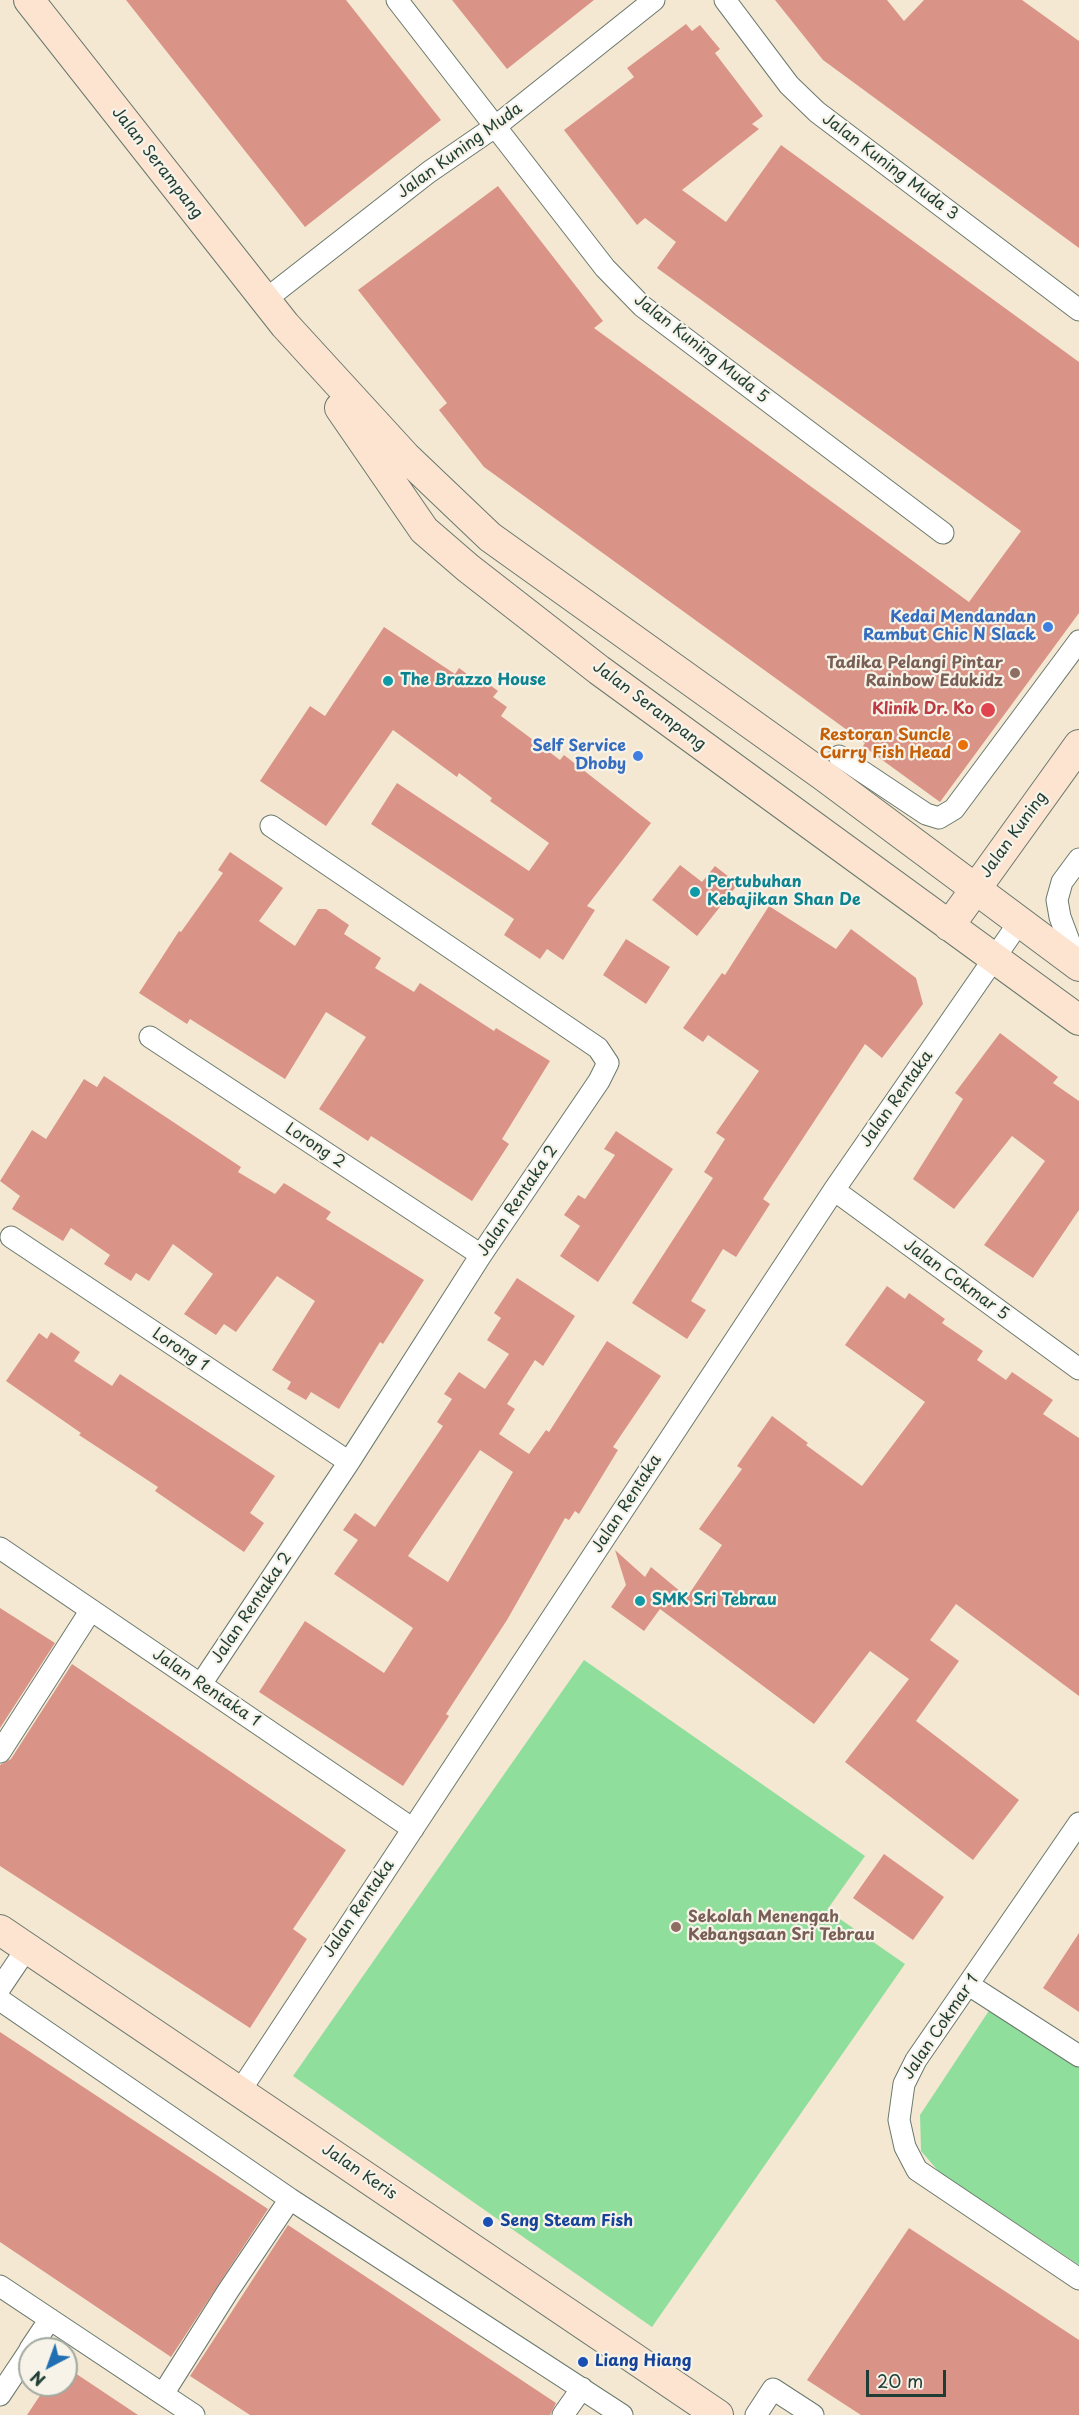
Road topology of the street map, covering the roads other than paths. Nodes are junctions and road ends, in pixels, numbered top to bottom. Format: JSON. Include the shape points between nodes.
{"nodes":[{"id":1,"x":29,"y":0,"type":"edge"},
{"id":2,"x":397,"y":0,"type":"edge"},
{"id":3,"x":654,"y":0,"type":"edge"},
{"id":4,"x":725,"y":0,"type":"edge"},
{"id":5,"x":496,"y":126,"type":"junction"},
{"id":6,"x":265,"y":300,"type":"junction"},
{"id":7,"x":1079,"y":310,"type":"edge"},
{"id":8,"x":285,"y":325,"type":"junction"},
{"id":9,"x":943,"y":533,"type":"dead end"},
{"id":10,"x":1079,"y":641,"type":"edge"},
{"id":11,"x":1079,"y":745,"type":"edge"},
{"id":12,"x":839,"y":756,"type":"dead end"},
{"id":13,"x":271,"y":826,"type":"dead end"},
{"id":14,"x":1079,"y":859,"type":"edge"},
{"id":15,"x":976,"y":888,"type":"junction"},
{"id":16,"x":1020,"y":921,"type":"junction"},
{"id":17,"x":950,"y":926,"type":"junction"},
{"id":18,"x":994,"y":958,"type":"junction"},
{"id":19,"x":1079,"y":966,"type":"edge"},
{"id":20,"x":1079,"y":1020,"type":"edge"},
{"id":21,"x":150,"y":1037,"type":"dead end"},
{"id":22,"x":834,"y":1190,"type":"junction"},
{"id":23,"x":11,"y":1237,"type":"dead end"},
{"id":24,"x":481,"y":1255,"type":"junction"},
{"id":25,"x":1079,"y":1369,"type":"edge"},
{"id":26,"x":349,"y":1462,"type":"junction"},
{"id":27,"x":0,"y":1548,"type":"edge"},
{"id":28,"x":91,"y":1610,"type":"junction"},
{"id":29,"x":201,"y":1684,"type":"junction"},
{"id":30,"x":0,"y":1752,"type":"edge"},
{"id":31,"x":1079,"y":1823,"type":"edge"},
{"id":32,"x":413,"y":1829,"type":"junction"},
{"id":33,"x":0,"y":1930,"type":"edge"},
{"id":34,"x":27,"y":1948,"type":"junction"},
{"id":35,"x":969,"y":1985,"type":"junction"},
{"id":36,"x":0,"y":1988,"type":"edge"},
{"id":37,"x":0,"y":2000,"type":"edge"},
{"id":38,"x":1079,"y":2056,"type":"edge"},
{"id":39,"x":240,"y":2091,"type":"junction"},
{"id":40,"x":290,"y":2199,"type":"junction"},
{"id":41,"x":1079,"y":2279,"type":"edge"},
{"id":42,"x":0,"y":2286,"type":"edge"},
{"id":43,"x":50,"y":2319,"type":"junction"},
{"id":44,"x":38,"y":2337,"type":"edge"},
{"id":45,"x":18,"y":2367,"type":"edge"},
{"id":46,"x":582,"y":2388,"type":"junction"},
{"id":47,"x":163,"y":2394,"type":"junction"},
{"id":48,"x":0,"y":2395,"type":"edge"},
{"id":49,"x":195,"y":2415,"type":"edge"},
{"id":50,"x":563,"y":2415,"type":"edge"},
{"id":51,"x":622,"y":2415,"type":"edge"},
{"id":52,"x":718,"y":2415,"type":"edge"},
{"id":53,"x":756,"y":2415,"type":"edge"},
{"id":54,"x":813,"y":2415,"type":"edge"}],
"edges":[{"from":1,"to":6,"type":"main road","name":"Jalan Serampang"},
{"from":2,"to":5,"type":"street","name":"Jalan Kuning Muda 5"},
{"from":3,"to":5,"type":"street","name":"Jalan Kuning Muda"},
{"from":4,"to":7,"type":"street","name":"Jalan Kuning Muda 3","via":[[789,85],[817,112]]},
{"from":5,"to":6,"type":"street","name":"Jalan Kuning Muda","via":[[429,172]]},
{"from":5,"to":9,"type":"street","name":"Jalan Kuning Muda 5","via":[[604,268],[642,306]]},
{"from":6,"to":8,"type":"main road","name":"Jalan Serampang"},
{"from":8,"to":15,"type":"main road","name":"Jalan Serampang","via":[[405,456],[490,537]]},
{"from":8,"to":17,"type":"main road","name":"Jalan Serampang","via":[[424,530],[599,669]]},
{"from":10,"to":12,"type":"street","via":[[954,809],[939,818],[926,814]]},
{"from":11,"to":15,"type":"main road","name":"Jalan Kuning"},
{"from":13,"to":24,"type":"street","name":"Jalan Rentaka 2","via":[[598,1048],[608,1064]]},
{"from":14,"to":19,"type":"street","via":[[1062,882],[1058,900],[1060,917]]},
{"from":15,"to":16,"type":"main road","name":"Jalan Serampang"},
{"from":15,"to":17,"type":"main road","name":"Jalan Kuning"},
{"from":16,"to":18,"type":"street","name":"Jalan Rentaka"},
{"from":16,"to":19,"type":"main road","name":"Jalan Serampang"},
{"from":17,"to":18,"type":"main road","name":"Jalan Serampang"},
{"from":18,"to":20,"type":"main road","name":"Jalan Serampang"},
{"from":18,"to":22,"type":"street","name":"Jalan Rentaka"},
{"from":21,"to":24,"type":"street","name":"Lorong 2"},
{"from":22,"to":25,"type":"street","name":"Jalan Cokmar 5"},
{"from":22,"to":32,"type":"street","name":"Jalan Rentaka"},
{"from":23,"to":26,"type":"street","name":"Lorong 1"},
{"from":24,"to":26,"type":"street","name":"Jalan Rentaka 2"},
{"from":26,"to":29,"type":"street","name":"Jalan Rentaka 2"},
{"from":27,"to":28,"type":"street","name":"Jalan Rentaka 1"},
{"from":28,"to":29,"type":"street","name":"Jalan Rentaka 1"},
{"from":28,"to":30,"type":"street"},
{"from":29,"to":32,"type":"street","name":"Jalan Rentaka 1"},
{"from":31,"to":35,"type":"street","name":"Jalan Cokmar 1"},
{"from":32,"to":39,"type":"street","name":"Jalan Rentaka"},
{"from":33,"to":34,"type":"main road","name":"Jalan Keris"},
{"from":34,"to":36,"type":"street"},
{"from":34,"to":39,"type":"main road","name":"Jalan Keris"},
{"from":35,"to":38,"type":"street"},
{"from":35,"to":41,"type":"street","name":"Jalan Cokmar 1","via":[[916,2060],[904,2084],[899,2120],[905,2148],[917,2170]]},
{"from":37,"to":40,"type":"street"},
{"from":39,"to":52,"type":"main road","name":"Jalan Keris"},
{"from":40,"to":46,"type":"street"},
{"from":40,"to":47,"type":"street"},
{"from":42,"to":43,"type":"street"},
{"from":43,"to":44,"type":"street"},
{"from":43,"to":47,"type":"street"},
{"from":45,"to":48,"type":"street"},
{"from":46,"to":50,"type":"street"},
{"from":46,"to":51,"type":"street"},
{"from":47,"to":49,"type":"street"},
{"from":53,"to":54,"type":"street","via":[[774,2389]]}]}
